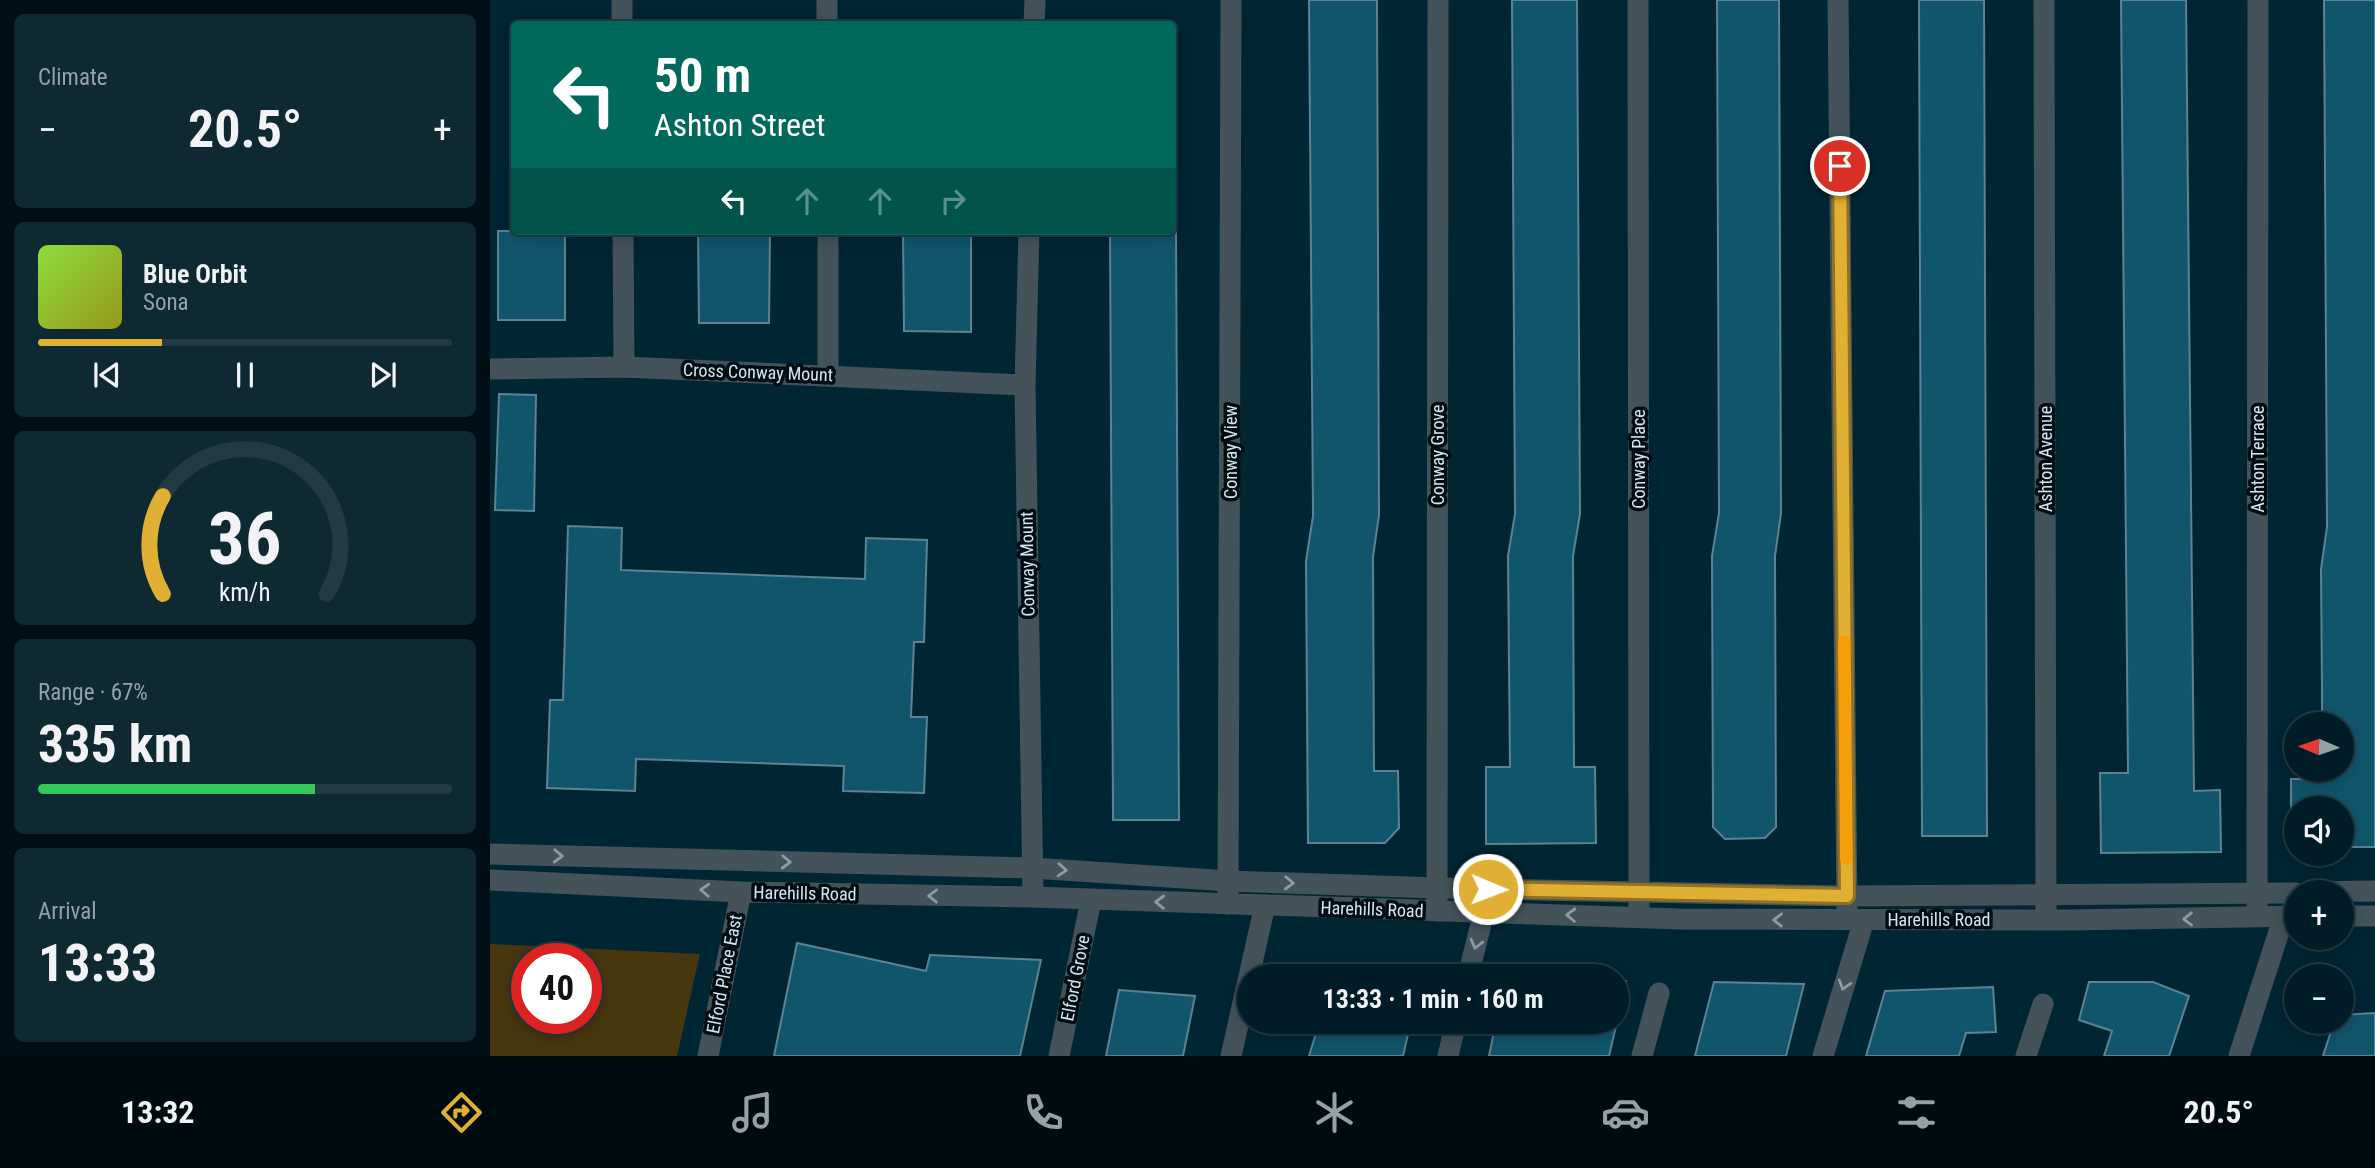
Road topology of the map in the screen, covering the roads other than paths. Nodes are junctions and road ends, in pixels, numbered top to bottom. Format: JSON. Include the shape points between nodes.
{"nodes":[{"id":1,"x":622,"y":0,"type":"edge"},
{"id":2,"x":827,"y":0,"type":"edge"},
{"id":3,"x":1035,"y":0,"type":"edge"},
{"id":4,"x":1231,"y":0,"type":"edge"},
{"id":5,"x":1438,"y":0,"type":"edge"},
{"id":6,"x":1638,"y":0,"type":"edge"},
{"id":7,"x":1839,"y":0,"type":"edge"},
{"id":8,"x":2043,"y":0,"type":"edge"},
{"id":9,"x":2258,"y":0,"type":"edge"},
{"id":10,"x":622,"y":21,"type":"edge"},
{"id":11,"x":827,"y":21,"type":"edge"},
{"id":12,"x":1034,"y":21,"type":"edge"},
{"id":13,"x":623,"y":235,"type":"edge"},
{"id":14,"x":828,"y":235,"type":"edge"},
{"id":15,"x":1029,"y":235,"type":"edge"},
{"id":16,"x":624,"y":367,"type":"junction"},
{"id":17,"x":490,"y":369,"type":"edge"},
{"id":18,"x":828,"y":374,"type":"junction"},
{"id":19,"x":1025,"y":384,"type":"junction"},
{"id":20,"x":490,"y":854,"type":"edge"},
{"id":21,"x":1032,"y":868,"type":"junction"},
{"id":22,"x":490,"y":880,"type":"edge"},
{"id":23,"x":1228,"y":881,"type":"junction"},
{"id":24,"x":1437,"y":888,"type":"junction"},
{"id":25,"x":2354,"y":891,"type":"edge"},
{"id":26,"x":2375,"y":891,"type":"edge"},
{"id":27,"x":740,"y":892,"type":"junction"},
{"id":28,"x":1639,"y":892,"type":"junction"},
{"id":29,"x":2284,"y":893,"type":"edge"},
{"id":30,"x":2257,"y":894,"type":"junction"},
{"id":31,"x":1847,"y":896,"type":"junction"},
{"id":32,"x":2046,"y":896,"type":"junction"},
{"id":33,"x":1033,"y":897,"type":"junction"},
{"id":34,"x":1091,"y":900,"type":"junction"},
{"id":35,"x":1228,"y":904,"type":"junction"},
{"id":36,"x":1265,"y":905,"type":"junction"},
{"id":37,"x":1437,"y":911,"type":"junction"},
{"id":38,"x":1484,"y":912,"type":"junction"},
{"id":39,"x":2284,"y":916,"type":"edge"},
{"id":40,"x":2354,"y":916,"type":"edge"},
{"id":41,"x":2375,"y":916,"type":"edge"},
{"id":42,"x":1639,"y":917,"type":"junction"},
{"id":43,"x":2046,"y":918,"type":"junction"},
{"id":44,"x":2256,"y":918,"type":"junction"},
{"id":45,"x":1856,"y":920,"type":"junction"},
{"id":46,"x":2284,"y":932,"type":"edge"},
{"id":47,"x":1471,"y":964,"type":"edge"},
{"id":48,"x":1659,"y":993,"type":"dead end"},
{"id":49,"x":2043,"y":1004,"type":"dead end"},
{"id":50,"x":1454,"y":1034,"type":"edge"},
{"id":51,"x":708,"y":1056,"type":"edge"},
{"id":52,"x":1059,"y":1056,"type":"edge"},
{"id":53,"x":1231,"y":1056,"type":"edge"},
{"id":54,"x":1448,"y":1056,"type":"edge"},
{"id":55,"x":1642,"y":1056,"type":"edge"},
{"id":56,"x":1823,"y":1056,"type":"edge"},
{"id":57,"x":2026,"y":1056,"type":"edge"},
{"id":58,"x":2239,"y":1056,"type":"edge"}],
"edges":[{"from":1,"to":10,"type":"street"},
{"from":2,"to":11,"type":"street"},
{"from":3,"to":12,"type":"street"},
{"from":4,"to":23,"type":"street","name":"Conway View"},
{"from":5,"to":24,"type":"street","name":"Conway Grove"},
{"from":6,"to":28,"type":"street","name":"Conway Place"},
{"from":7,"to":31,"type":"street"},
{"from":8,"to":32,"type":"street","name":"Ashton Avenue"},
{"from":9,"to":30,"type":"street","name":"Ashton Terrace"},
{"from":13,"to":16,"type":"street"},
{"from":14,"to":18,"type":"street"},
{"from":15,"to":19,"type":"street","name":"Conway Mount"},
{"from":16,"to":17,"type":"street","name":"Cross Conway Mount"},
{"from":16,"to":18,"type":"street","name":"Cross Conway Mount"},
{"from":18,"to":19,"type":"street","name":"Cross Conway Mount"},
{"from":19,"to":21,"type":"street","name":"Conway Mount"},
{"from":20,"to":21,"type":"street","name":"Harehills Road","one_way":true},
{"from":21,"to":23,"type":"street","name":"Harehills Road","one_way":true},
{"from":21,"to":33,"type":"street","name":"Conway Mount"},
{"from":27,"to":22,"type":"street","name":"Harehills Road","one_way":true},
{"from":23,"to":24,"type":"street","name":"Harehills Road","one_way":true},
{"from":23,"to":35,"type":"street","name":"Conway View"},
{"from":24,"to":28,"type":"street","name":"Harehills Road"},
{"from":24,"to":37,"type":"street","name":"Conway Grove"},
{"from":25,"to":26,"type":"street"},
{"from":33,"to":27,"type":"street","name":"Harehills Road","one_way":true},
{"from":27,"to":51,"type":"street","name":"Elford Place East"},
{"from":28,"to":31,"type":"street","name":"Harehills Road"},
{"from":28,"to":42,"type":"street","name":"Conway Place"},
{"from":29,"to":30,"type":"street","name":"Harehills Road"},
{"from":30,"to":32,"type":"street","name":"Harehills Road"},
{"from":30,"to":44,"type":"street","name":"Ashton Terrace"},
{"from":31,"to":32,"type":"street","name":"Harehills Road"},
{"from":31,"to":45,"type":"street"},
{"from":32,"to":43,"type":"street","name":"Ashton Avenue"},
{"from":33,"to":34,"type":"street","name":"Harehills Road"},
{"from":35,"to":34,"type":"street","name":"Harehills Road","one_way":true},
{"from":34,"to":52,"type":"street","name":"Elford Grove"},
{"from":35,"to":36,"type":"street","name":"Harehills Road"},
{"from":36,"to":37,"type":"street","name":"Harehills Road"},
{"from":36,"to":53,"type":"street"},
{"from":37,"to":38,"type":"street","name":"Harehills Road"},
{"from":42,"to":38,"type":"street","name":"Harehills Road","one_way":true},
{"from":38,"to":47,"type":"street","one_way":true},
{"from":39,"to":44,"type":"street","name":"Harehills Road"},
{"from":40,"to":41,"type":"street"},
{"from":45,"to":42,"type":"street","name":"Harehills Road","one_way":true},
{"from":44,"to":43,"type":"street","name":"Harehills Road","one_way":true},
{"from":43,"to":45,"type":"street","name":"Harehills Road"},
{"from":45,"to":56,"type":"street","one_way":true},
{"from":46,"to":58,"type":"street"},
{"from":48,"to":55,"type":"street"},
{"from":49,"to":57,"type":"street"},
{"from":50,"to":54,"type":"street"}]}
